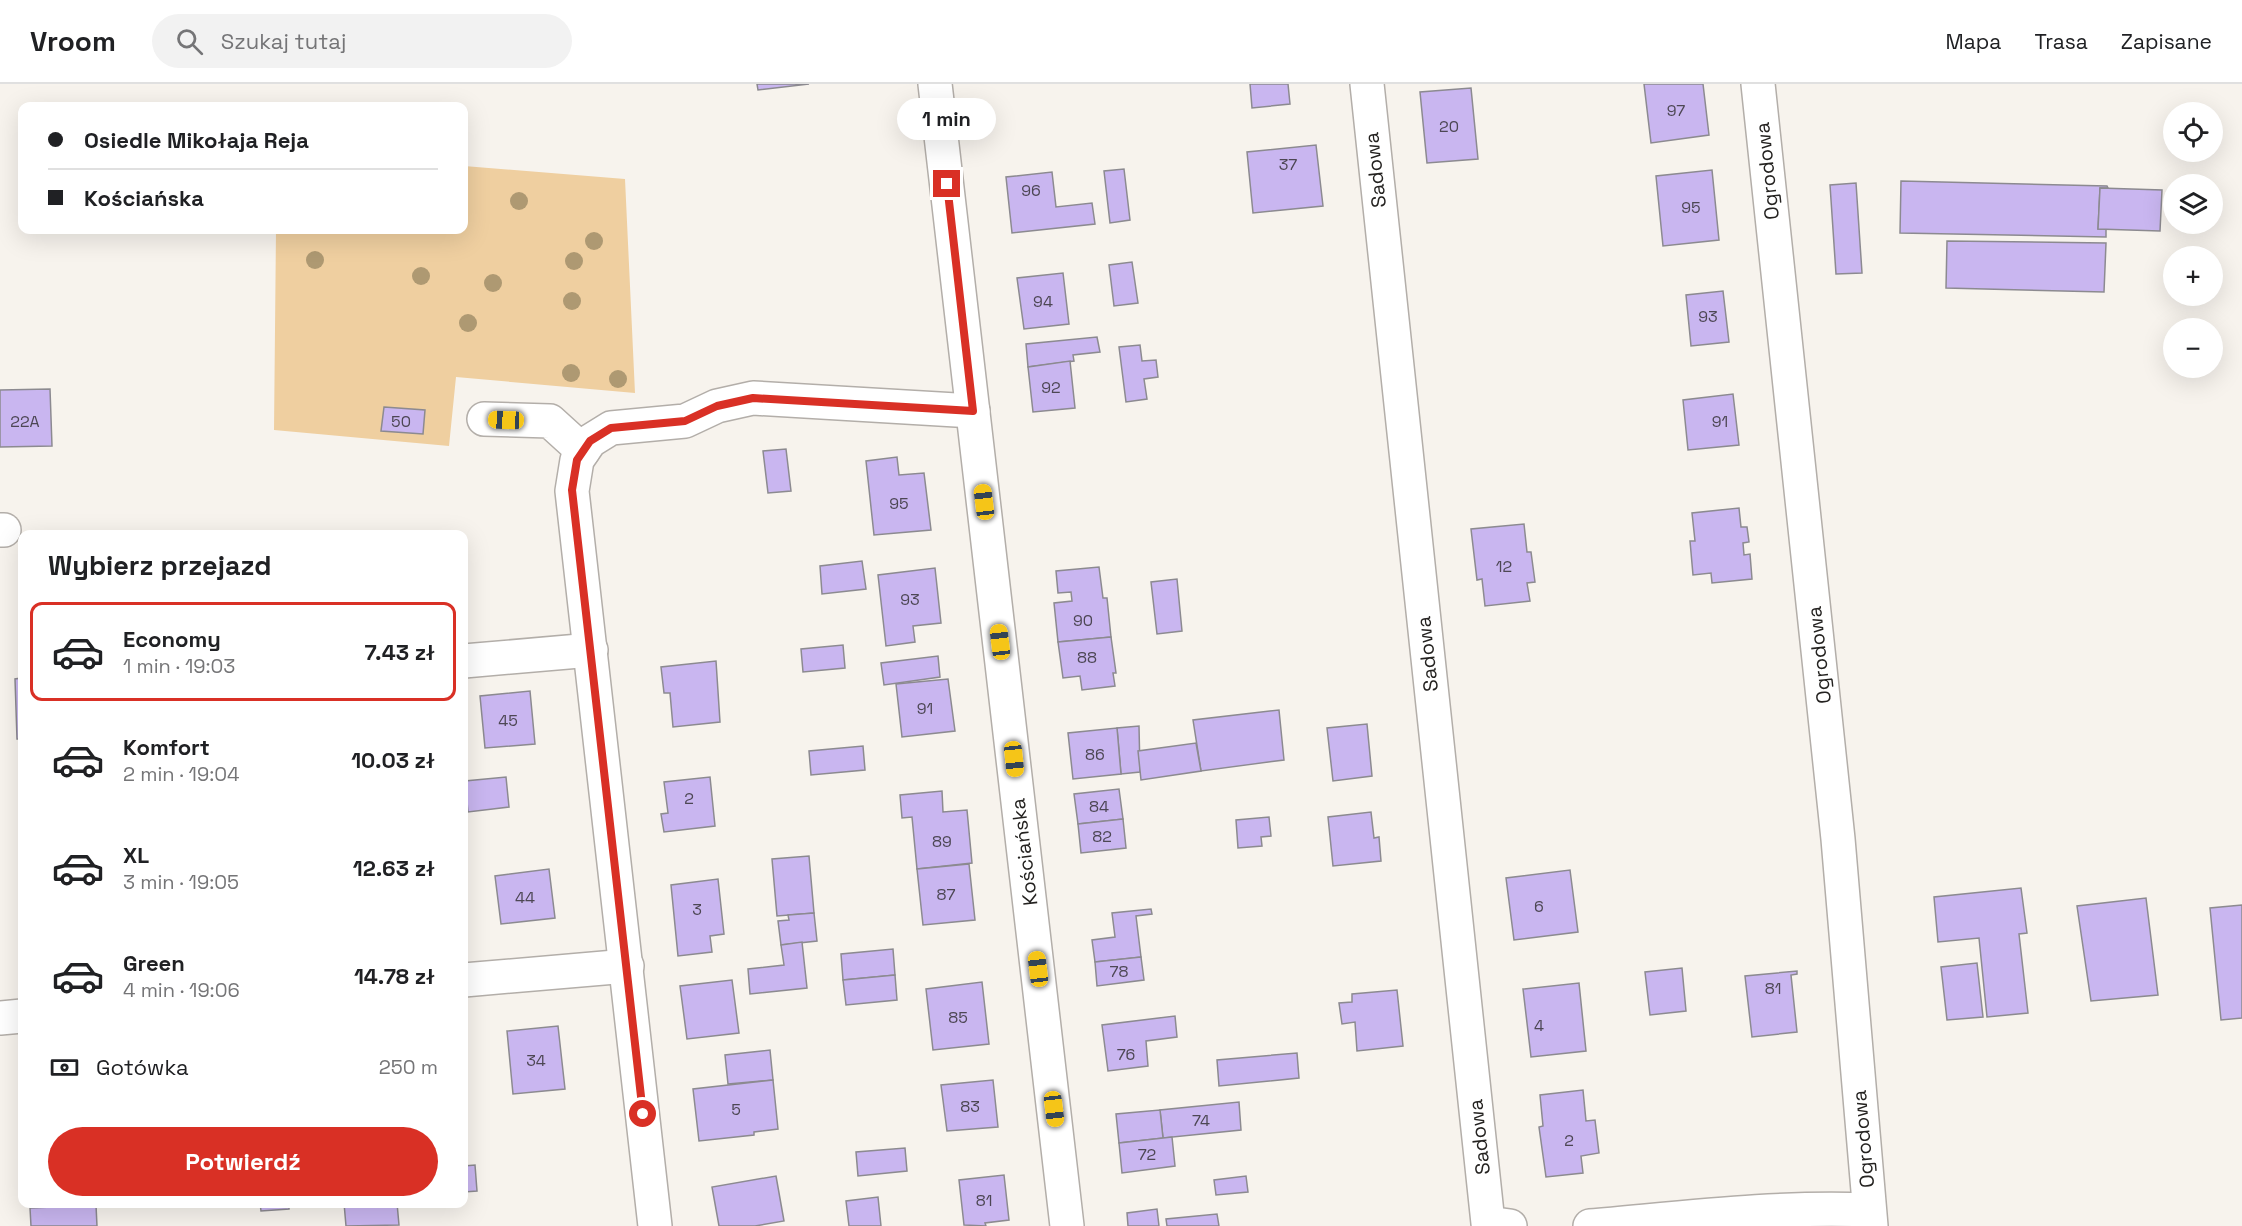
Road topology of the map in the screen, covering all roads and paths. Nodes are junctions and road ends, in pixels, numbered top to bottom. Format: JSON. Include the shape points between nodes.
{"nodes":[{"id":1,"x":935,"y":84,"type":"edge"},
{"id":2,"x":1367,"y":84,"type":"edge"},
{"id":3,"x":1758,"y":84,"type":"edge"},
{"id":4,"x":973,"y":411,"type":"junction"},
{"id":5,"x":484,"y":419,"type":"dead end"},
{"id":6,"x":583,"y":451,"type":"junction"},
{"id":7,"x":591,"y":650,"type":"junction"},
{"id":8,"x":468,"y":661,"type":"edge"},
{"id":9,"x":627,"y":966,"type":"junction"},
{"id":10,"x":468,"y":980,"type":"edge"},
{"id":11,"x":18,"y":1016,"type":"edge"},
{"id":12,"x":0,"y":1018,"type":"edge"},
{"id":13,"x":1870,"y":1218,"type":"edge"},
{"id":14,"x":1496,"y":1225,"type":"edge"},
{"id":15,"x":655,"y":1226,"type":"edge"},
{"id":16,"x":1067,"y":1226,"type":"edge"},
{"id":17,"x":1590,"y":1226,"type":"edge"}],
"edges":[{"from":1,"to":4,"type":"street","name":"Kościańska"},
{"from":2,"to":14,"type":"street","name":"Sadowa"},
{"from":3,"to":13,"type":"street","name":"Ogrodowa","via":[[1838,839]]},
{"from":4,"to":6,"type":"street","via":[[753,398],[717,406],[685,421],[611,428],[590,441]]},
{"from":4,"to":16,"type":"street","name":"Kościańska"},
{"from":5,"to":6,"type":"street","via":[[550,421]]},
{"from":6,"to":7,"type":"street","via":[[577,460],[572,490]]},
{"from":7,"to":8,"type":"street"},
{"from":7,"to":9,"type":"street"},
{"from":9,"to":10,"type":"street"},
{"from":9,"to":15,"type":"street"},
{"from":11,"to":12,"type":"street"},
{"from":13,"to":17,"type":"street","via":[[1831,1209]]}]}
